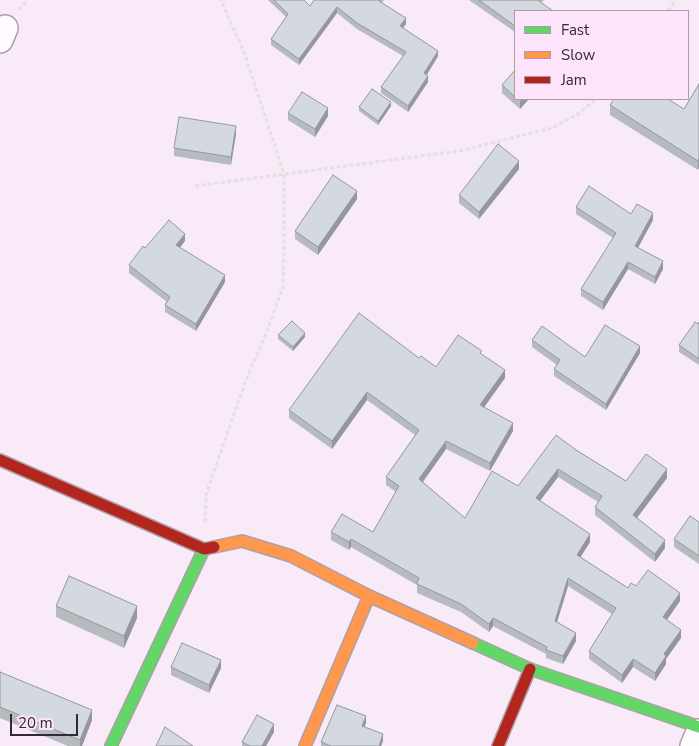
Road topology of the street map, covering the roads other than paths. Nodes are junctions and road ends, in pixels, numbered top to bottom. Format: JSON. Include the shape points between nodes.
{"nodes":[{"id":1,"x":0,"y":460,"type":"edge"},
{"id":2,"x":204,"y":549,"type":"junction"},
{"id":3,"x":369,"y":596,"type":"junction"},
{"id":4,"x":530,"y":669,"type":"junction"},
{"id":5,"x":699,"y":727,"type":"edge"},
{"id":6,"x":699,"y":732,"type":"edge"},
{"id":7,"x":111,"y":746,"type":"edge"},
{"id":8,"x":305,"y":746,"type":"edge"},
{"id":9,"x":498,"y":746,"type":"edge"},
{"id":10,"x":693,"y":746,"type":"edge"}],
"edges":[{"from":1,"to":2,"type":"street"},
{"from":2,"to":3,"type":"street","via":[[242,542],[291,556]]},
{"from":2,"to":7,"type":"street"},
{"from":3,"to":4,"type":"street"},
{"from":3,"to":8,"type":"street"},
{"from":4,"to":5,"type":"street"},
{"from":4,"to":9,"type":"street"},
{"from":6,"to":10,"type":"street"}]}
